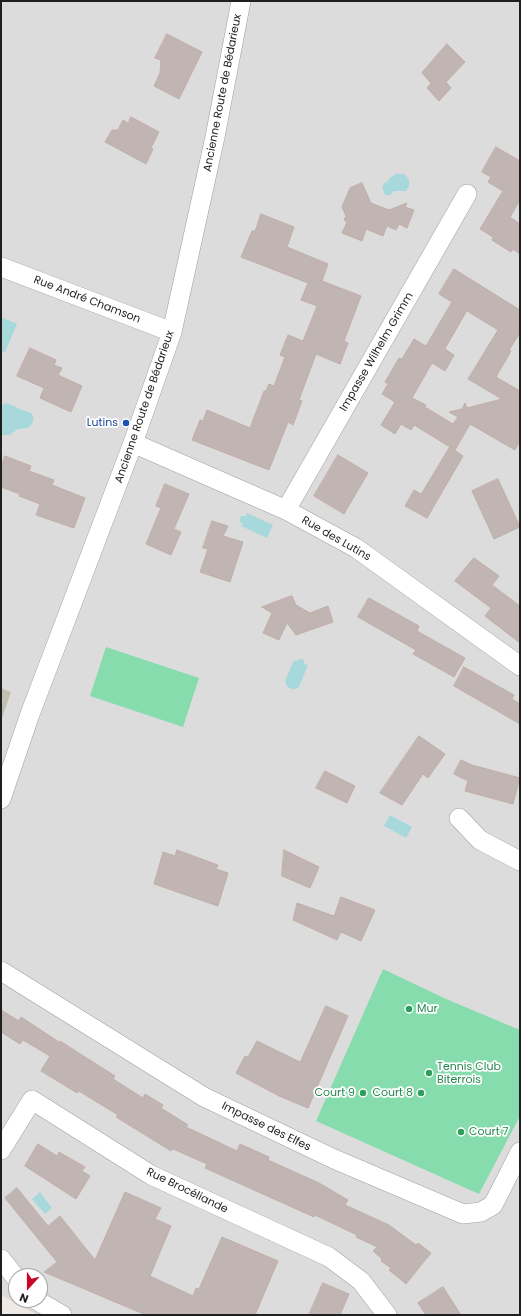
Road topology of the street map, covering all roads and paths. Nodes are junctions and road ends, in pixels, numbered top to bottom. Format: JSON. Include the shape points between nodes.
{"nodes":[{"id":1,"x":241,"y":1,"type":"edge"},
{"id":2,"x":468,"y":194,"type":"dead end"},
{"id":3,"x":1,"y":267,"type":"edge"},
{"id":4,"x":172,"y":332,"type":"junction"},
{"id":5,"x":134,"y":443,"type":"junction"},
{"id":6,"x":286,"y":510,"type":"junction"},
{"id":7,"x":520,"y":666,"type":"edge"},
{"id":8,"x":1,"y":799,"type":"edge"},
{"id":9,"x":459,"y":818,"type":"dead end"},
{"id":10,"x":520,"y":861,"type":"edge"},
{"id":11,"x":1,"y":971,"type":"edge"},
{"id":12,"x":1,"y":1150,"type":"edge"},
{"id":13,"x":520,"y":1152,"type":"edge"},
{"id":14,"x":1,"y":1259,"type":"edge"},
{"id":15,"x":8,"y":1268,"type":"edge"},
{"id":16,"x":48,"y":1307,"type":"edge"},
{"id":17,"x":62,"y":1315,"type":"edge"},
{"id":18,"x":387,"y":1315,"type":"edge"}],
"edges":[{"from":1,"to":4,"type":"street","name":"Ancienne Route de Bédarieux","via":[[215,137]]},
{"from":2,"to":6,"type":"street","name":"Impasse Wilhelm Grimm"},
{"from":3,"to":4,"type":"street","name":"Rue André Chamson"},
{"from":4,"to":5,"type":"street","name":"Ancienne Route de Bédarieux"},
{"from":5,"to":6,"type":"street","name":"Rue des Lutins"},
{"from":5,"to":8,"type":"street","name":"Ancienne Route de Bédarieux","via":[[30,714]]},
{"from":6,"to":7,"type":"street","name":"Rue des Lutins","via":[[356,548]]},
{"from":9,"to":10,"type":"street","via":[[480,840]]},
{"from":11,"to":13,"type":"street","name":"Impasse des Elfes","via":[[204,1097],[334,1159],[463,1214],[481,1212],[493,1204]]},
{"from":12,"to":18,"type":"street","name":"Rue Brocéliande","via":[[32,1100],[151,1175],[329,1257],[361,1281]]},
{"from":14,"to":15,"type":"street"},
{"from":16,"to":17,"type":"street"}]}
